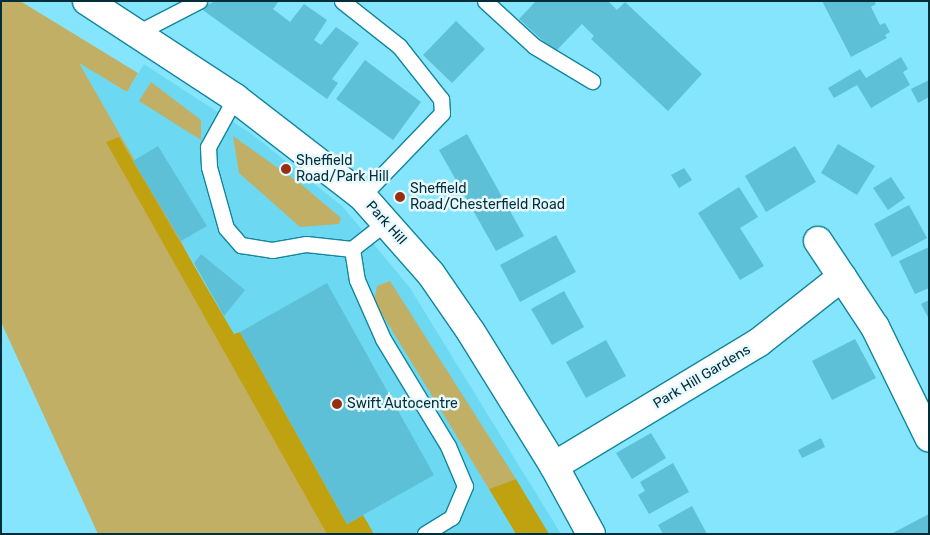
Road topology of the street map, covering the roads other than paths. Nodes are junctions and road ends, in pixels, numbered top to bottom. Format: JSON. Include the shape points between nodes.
{"nodes":[{"id":1,"x":87,"y":1,"type":"edge"},
{"id":2,"x":199,"y":1,"type":"edge"},
{"id":3,"x":342,"y":1,"type":"edge"},
{"id":4,"x":485,"y":1,"type":"edge"},
{"id":5,"x":137,"y":33,"type":"junction"},
{"id":6,"x":592,"y":81,"type":"dead end"},
{"id":7,"x":234,"y":98,"type":"junction"},
{"id":8,"x":362,"y":196,"type":"junction"},
{"id":9,"x":385,"y":222,"type":"junction"},
{"id":10,"x":818,"y":241,"type":"dead end"},
{"id":11,"x":352,"y":248,"type":"junction"},
{"id":12,"x":842,"y":277,"type":"junction"},
{"id":13,"x":929,"y":437,"type":"edge"},
{"id":14,"x":554,"y":466,"type":"junction"},
{"id":15,"x":425,"y":534,"type":"edge"},
{"id":16,"x":591,"y":534,"type":"edge"}],
"edges":[{"from":1,"to":5,"type":"street","name":"Park Hill"},
{"from":2,"to":5,"type":"lane"},
{"from":3,"to":8,"type":"lane","via":[[399,46],[441,99],[442,113]]},
{"from":4,"to":6,"type":"lane","via":[[534,46]]},
{"from":5,"to":7,"type":"street","name":"Park Hill"},
{"from":7,"to":8,"type":"street","name":"Park Hill"},
{"from":7,"to":11,"type":"lane","via":[[208,147],[209,167],[226,228],[241,245],[272,250],[306,244]]},
{"from":8,"to":9,"type":"street","name":"Park Hill"},
{"from":9,"to":11,"type":"lane"},
{"from":9,"to":14,"type":"street","name":"Park Hill","via":[[431,274]]},
{"from":10,"to":12,"type":"street"},
{"from":11,"to":15,"type":"lane","via":[[357,280],[383,339],[448,446],[465,486],[452,517]]},
{"from":12,"to":13,"type":"street","via":[[875,327]]},
{"from":12,"to":14,"type":"street","name":"Park Hill Gardens","via":[[758,343]]},
{"from":14,"to":16,"type":"street","name":"Park Hill"}]}
